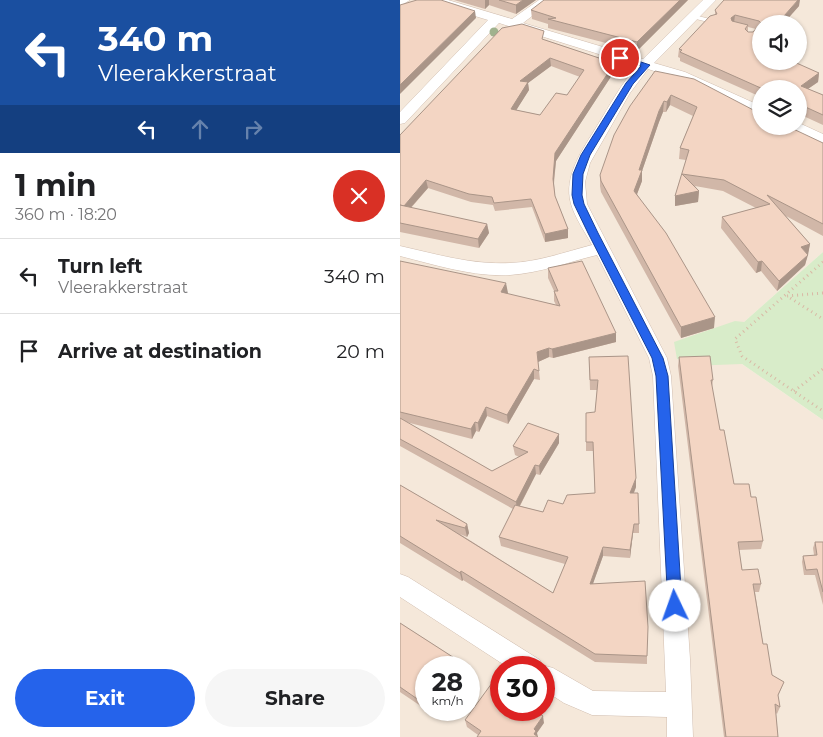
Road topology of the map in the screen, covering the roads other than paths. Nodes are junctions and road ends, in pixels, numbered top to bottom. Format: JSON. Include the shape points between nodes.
{"nodes":[{"id":1,"x":404,"y":0,"type":"edge"},
{"id":2,"x":436,"y":0,"type":"edge"},
{"id":3,"x":547,"y":0,"type":"edge"},
{"id":4,"x":710,"y":0,"type":"edge"},
{"id":5,"x":400,"y":2,"type":"edge"},
{"id":6,"x":694,"y":17,"type":"junction"},
{"id":7,"x":496,"y":19,"type":"junction"},
{"id":8,"x":712,"y":21,"type":"edge"},
{"id":9,"x":513,"y":24,"type":"junction"},
{"id":10,"x":646,"y":65,"type":"junction"},
{"id":11,"x":752,"y":107,"type":"edge"},
{"id":12,"x":400,"y":120,"type":"edge"},
{"id":13,"x":807,"y":132,"type":"edge"},
{"id":14,"x":823,"y":139,"type":"edge"},
{"id":15,"x":601,"y":248,"type":"junction"},
{"id":16,"x":400,"y":251,"type":"edge"},
{"id":17,"x":400,"y":584,"type":"edge"},
{"id":18,"x":512,"y":656,"type":"edge"},
{"id":19,"x":555,"y":683,"type":"edge"},
{"id":20,"x":679,"y":705,"type":"junction"},
{"id":21,"x":680,"y":737,"type":"edge"}],
"edges":[{"from":1,"to":5,"type":"street"},
{"from":2,"to":7,"type":"street"},
{"from":3,"to":9,"type":"street"},
{"from":4,"to":6,"type":"street"},
{"from":6,"to":8,"type":"lane"},
{"from":6,"to":10,"type":"street"},
{"from":7,"to":9,"type":"street"},
{"from":7,"to":12,"type":"street"},
{"from":9,"to":10,"type":"street"},
{"from":10,"to":11,"type":"street","via":[[680,75]]},
{"from":10,"to":15,"type":"street","via":[[622,96],[578,174],[579,204]]},
{"from":13,"to":14,"type":"street"},
{"from":15,"to":16,"type":"street","via":[[511,269],[490,269]]},
{"from":15,"to":20,"type":"street","via":[[658,358],[662,376]]},
{"from":17,"to":18,"type":"street"},
{"from":19,"to":20,"type":"street","via":[[592,703]]},
{"from":20,"to":21,"type":"street"}]}
